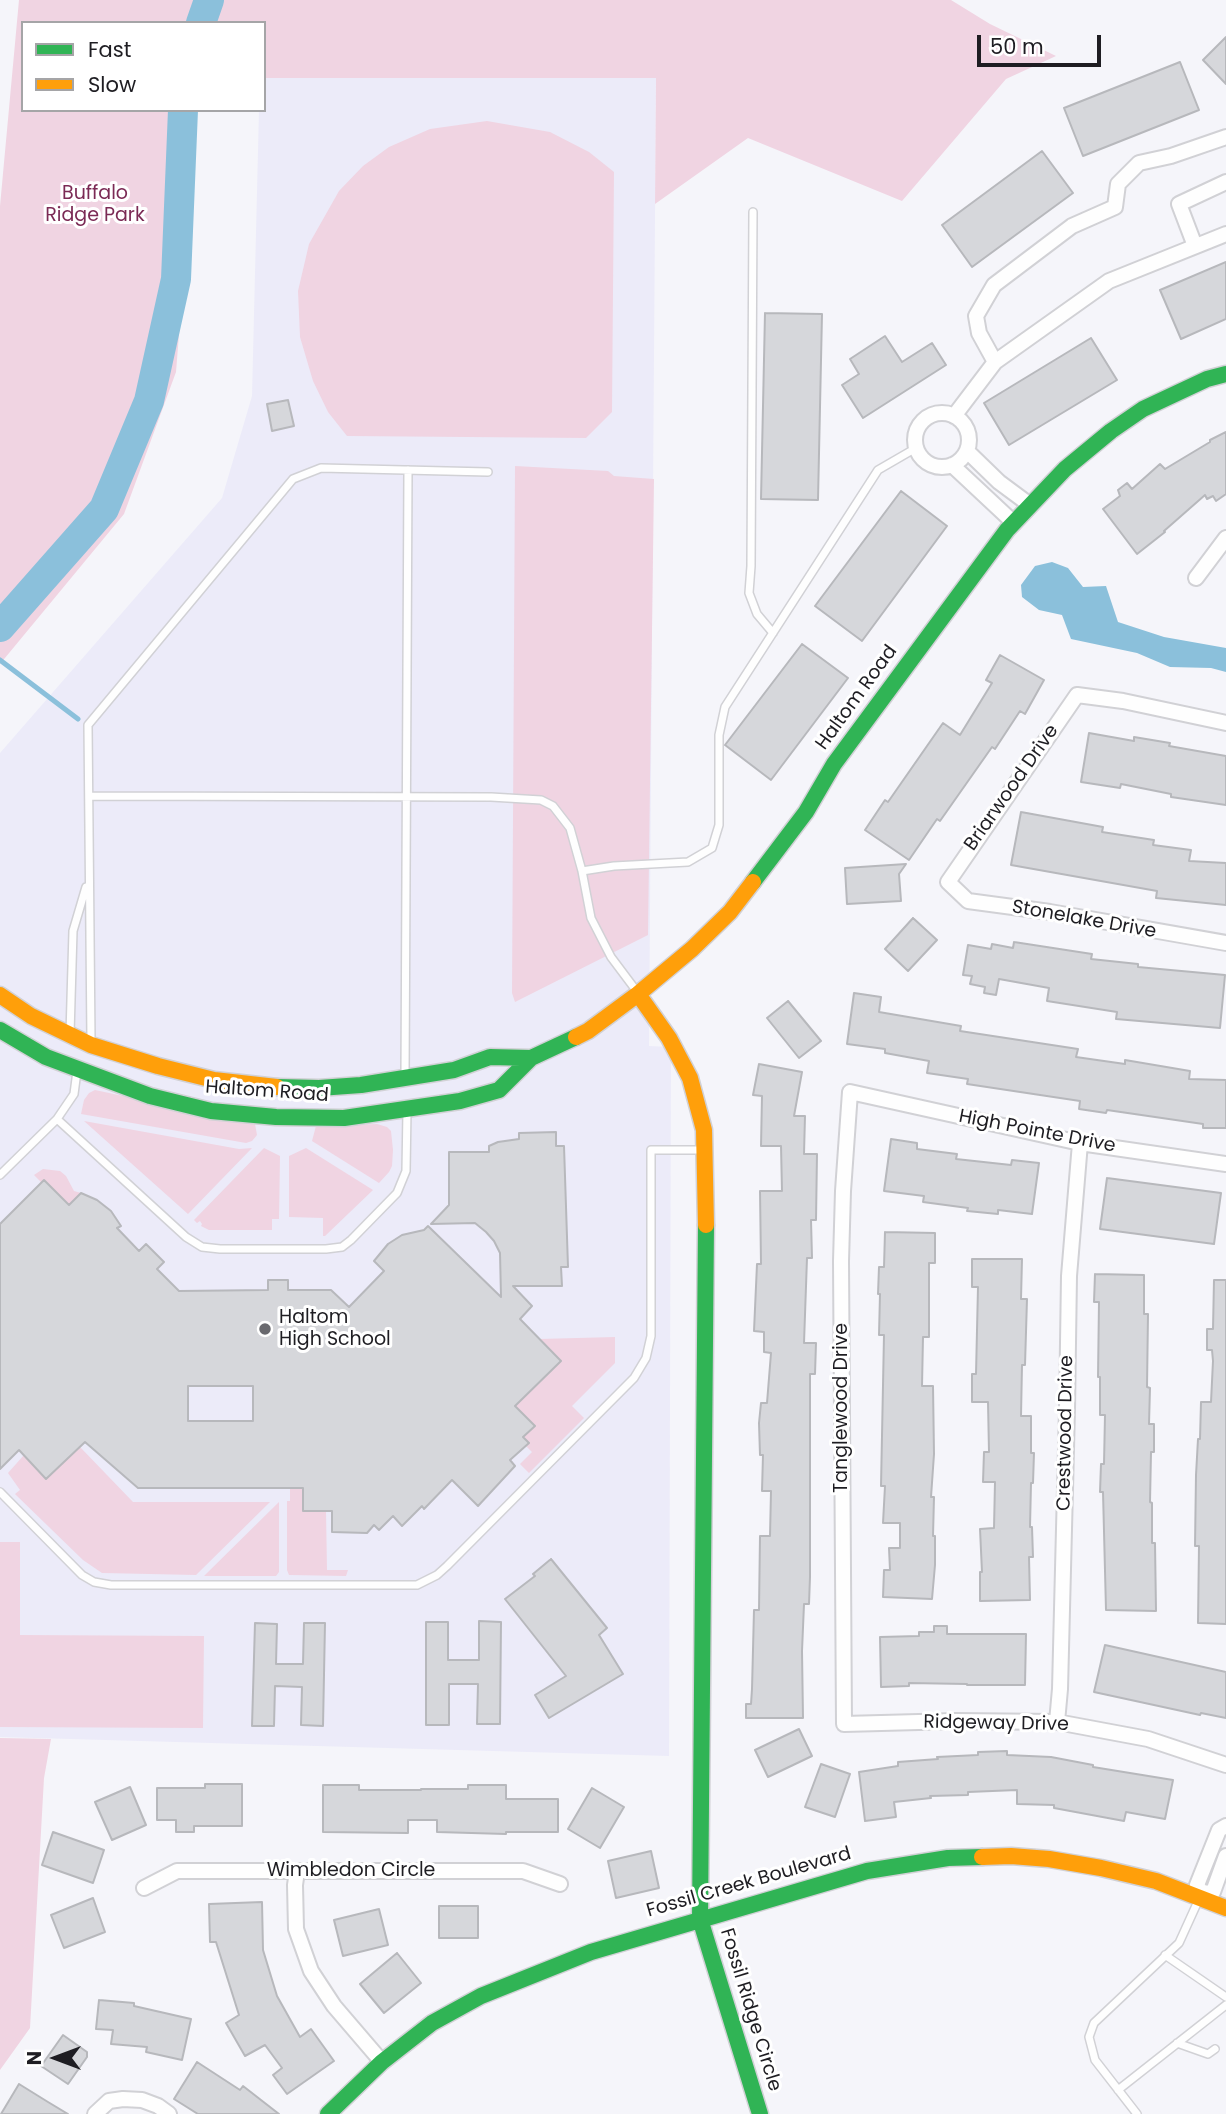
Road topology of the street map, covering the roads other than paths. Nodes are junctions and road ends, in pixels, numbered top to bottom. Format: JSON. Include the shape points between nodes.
{"nodes":[{"id":1,"x":1226,"y":137,"type":"edge"},
{"id":2,"x":1226,"y":182,"type":"edge"},
{"id":3,"x":753,"y":212,"type":"dead end"},
{"id":4,"x":1226,"y":234,"type":"edge"},
{"id":5,"x":1195,"y":246,"type":"junction"},
{"id":6,"x":995,"y":362,"type":"junction"},
{"id":7,"x":1226,"y":374,"type":"edge"},
{"id":8,"x":954,"y":416,"type":"junction"},
{"id":9,"x":916,"y":448,"type":"junction"},
{"id":10,"x":967,"y":451,"type":"junction"},
{"id":11,"x":952,"y":465,"type":"junction"},
{"id":12,"x":408,"y":470,"type":"junction"},
{"id":13,"x":488,"y":472,"type":"dead end"},
{"id":14,"x":1030,"y":505,"type":"junction"},
{"id":15,"x":1013,"y":523,"type":"junction"},
{"id":16,"x":1226,"y":538,"type":"edge"},
{"id":17,"x":1196,"y":578,"type":"dead end"},
{"id":18,"x":773,"y":633,"type":"junction"},
{"id":19,"x":1226,"y":723,"type":"edge"},
{"id":20,"x":89,"y":796,"type":"junction"},
{"id":21,"x":406,"y":797,"type":"junction"},
{"id":22,"x":582,"y":871,"type":"junction"},
{"id":23,"x":89,"y":880,"type":"junction"},
{"id":24,"x":948,"y":882,"type":"joint"},
{"id":25,"x":1226,"y":943,"type":"edge"},
{"id":26,"x":638,"y":994,"type":"junction"},
{"id":27,"x":0,"y":995,"type":"edge"},
{"id":28,"x":0,"y":1030,"type":"edge"},
{"id":29,"x":70,"y":1035,"type":"junction"},
{"id":30,"x":91,"y":1045,"type":"junction"},
{"id":31,"x":531,"y":1058,"type":"junction"},
{"id":32,"x":77,"y":1070,"type":"junction"},
{"id":33,"x":405,"y":1077,"type":"junction"},
{"id":34,"x":850,"y":1092,"type":"joint"},
{"id":35,"x":407,"y":1110,"type":"junction"},
{"id":36,"x":57,"y":1119,"type":"junction"},
{"id":37,"x":1080,"y":1143,"type":"junction"},
{"id":38,"x":704,"y":1150,"type":"junction"},
{"id":39,"x":1226,"y":1164,"type":"edge"},
{"id":40,"x":0,"y":1175,"type":"edge"},
{"id":41,"x":0,"y":1492,"type":"edge"},
{"id":42,"x":1057,"y":1723,"type":"junction"},
{"id":43,"x":844,"y":1724,"type":"joint"},
{"id":44,"x":1226,"y":1765,"type":"edge"},
{"id":45,"x":1226,"y":1826,"type":"edge"},
{"id":46,"x":1226,"y":1856,"type":"edge"},
{"id":47,"x":297,"y":1871,"type":"junction"},
{"id":48,"x":560,"y":1884,"type":"dead end"},
{"id":49,"x":144,"y":1888,"type":"dead end"},
{"id":50,"x":1201,"y":1895,"type":"junction"},
{"id":51,"x":1226,"y":1908,"type":"edge"},
{"id":52,"x":700,"y":1919,"type":"junction"},
{"id":53,"x":1165,"y":1955,"type":"junction"},
{"id":54,"x":1226,"y":1997,"type":"edge"},
{"id":55,"x":1226,"y":2005,"type":"edge"},
{"id":56,"x":1177,"y":2043,"type":"junction"},
{"id":57,"x":1215,"y":2049,"type":"dead end"},
{"id":58,"x":382,"y":2062,"type":"junction"},
{"id":59,"x":1118,"y":2090,"type":"junction"},
{"id":60,"x":97,"y":2111,"type":"edge"},
{"id":61,"x":169,"y":2114,"type":"edge"},
{"id":62,"x":328,"y":2114,"type":"edge"},
{"id":63,"x":760,"y":2114,"type":"edge"},
{"id":64,"x":1137,"y":2114,"type":"edge"}],
"edges":[{"from":1,"to":6,"type":"street","via":[[1139,163],[1118,184],[1115,207],[1072,226],[994,285],[976,316],[979,333]]},
{"from":2,"to":5,"type":"street","via":[[1179,204]]},
{"from":3,"to":18,"type":"lane","via":[[749,593],[757,614]]},
{"from":4,"to":5,"type":"street"},
{"from":5,"to":6,"type":"street","via":[[1109,281]]},
{"from":6,"to":8,"type":"street"},
{"from":7,"to":14,"type":"main road","name":"Haltom Road","via":[[1143,409],[1065,469]]},
{"from":8,"to":9,"type":"street","via":[[943,412],[924,419],[915,435]]},
{"from":8,"to":10,"type":"street","via":[[966,427]]},
{"from":9,"to":11,"type":"street","via":[[927,463]]},
{"from":9,"to":18,"type":"lane","via":[[878,471]]},
{"from":10,"to":11,"type":"street"},
{"from":10,"to":14,"type":"street"},
{"from":11,"to":15,"type":"street"},
{"from":12,"to":13,"type":"lane"},
{"from":12,"to":20,"type":"lane","via":[[321,468],[293,479],[88,725]]},
{"from":12,"to":21,"type":"lane"},
{"from":14,"to":15,"type":"main road","name":"Haltom Road"},
{"from":15,"to":26,"type":"main road","name":"Haltom Road","via":[[730,912]]},
{"from":16,"to":17,"type":"street"},
{"from":18,"to":22,"type":"lane","via":[[725,707],[719,735],[719,825],[712,848],[688,862]]},
{"from":19,"to":24,"type":"street","name":"Briarwood Drive","via":[[1077,695]]},
{"from":20,"to":21,"type":"lane"},
{"from":20,"to":23,"type":"lane"},
{"from":21,"to":22,"type":"lane","via":[[541,800],[553,806],[570,828]]},
{"from":21,"to":33,"type":"lane"},
{"from":22,"to":26,"type":"lane","via":[[591,918],[611,957]]},
{"from":23,"to":29,"type":"lane","via":[[73,931]]},
{"from":23,"to":30,"type":"lane"},
{"from":24,"to":25,"type":"street","name":"Stonelake Drive","via":[[968,901]]},
{"from":26,"to":31,"type":"main road","name":"Haltom Road","via":[[588,1031]]},
{"from":26,"to":38,"type":"main road","name":"Fossil Ridge Circle","via":[[690,1078],[704,1130]]},
{"from":27,"to":29,"type":"main road","name":"Haltom Road"},
{"from":28,"to":32,"type":"main road","name":"Haltom Road"},
{"from":29,"to":30,"type":"main road","name":"Haltom Road"},
{"from":29,"to":32,"type":"main road"},
{"from":30,"to":32,"type":"main road"},
{"from":30,"to":33,"type":"main road","name":"Haltom Road","via":[[214,1080],[264,1087],[319,1088]]},
{"from":31,"to":33,"type":"main road","name":"Haltom Road","via":[[491,1058],[454,1070]]},
{"from":31,"to":35,"type":"main road","name":"Haltom Road","via":[[499,1090]]},
{"from":32,"to":35,"type":"main road","name":"Haltom Road","via":[[150,1096],[211,1111],[344,1118]]},
{"from":32,"to":36,"type":"lane","via":[[75,1094]]},
{"from":33,"to":35,"type":"main road"},
{"from":34,"to":37,"type":"street","name":"High Pointe Drive"},
{"from":34,"to":43,"type":"street","name":"Tanglewood Drive","via":[[841,1261]]},
{"from":35,"to":36,"type":"lane","via":[[406,1171],[397,1193],[351,1240],[342,1247],[326,1249],[202,1247]]},
{"from":36,"to":40,"type":"lane"},
{"from":37,"to":39,"type":"street","name":"High Pointe Drive"},
{"from":37,"to":42,"type":"street","name":"Crestwood Drive","via":[[1069,1276]]},
{"from":38,"to":41,"type":"lane","via":[[651,1150],[651,1336],[646,1359],[634,1378],[447,1566],[417,1585],[94,1582]]},
{"from":38,"to":52,"type":"main road","name":"Fossil Ridge Circle","via":[[707,1273]]},
{"from":42,"to":43,"type":"street","name":"Ridgeway Drive"},
{"from":42,"to":44,"type":"street","name":"Ridgeway Drive","via":[[1147,1739]]},
{"from":45,"to":50,"type":"street","via":[[1219,1830],[1197,1885]]},
{"from":46,"to":50,"type":"street","via":[[1213,1892]]},
{"from":47,"to":48,"type":"street","name":"Wimbledon Circle","via":[[523,1871]]},
{"from":47,"to":49,"type":"street","name":"Wimbledon Circle","via":[[177,1871]]},
{"from":47,"to":58,"type":"street","via":[[296,1929],[312,1970],[334,2006]]},
{"from":50,"to":51,"type":"main road","name":"Fossil Creek Boulevard"},
{"from":50,"to":52,"type":"main road","name":"Fossil Creek Boulevard","via":[[1049,1858],[948,1858],[867,1871]]},
{"from":50,"to":53,"type":"lane","via":[[1179,1943]]},
{"from":52,"to":58,"type":"main road","name":"Fossil Creek Boulevard","via":[[591,1952],[481,1996],[432,2024]]},
{"from":52,"to":63,"type":"main road","name":"Fossil Ridge Circle"},
{"from":53,"to":54,"type":"lane"},
{"from":53,"to":59,"type":"lane","via":[[1094,2022],[1090,2047]]},
{"from":55,"to":56,"type":"lane"},
{"from":56,"to":57,"type":"lane","via":[[1208,2054]]},
{"from":56,"to":59,"type":"lane"},
{"from":58,"to":62,"type":"main road","name":"Fossil Creek Boulevard"},
{"from":59,"to":64,"type":"lane"},
{"from":60,"to":61,"type":"street","via":[[109,2101],[123,2099],[142,2100]]}]}
